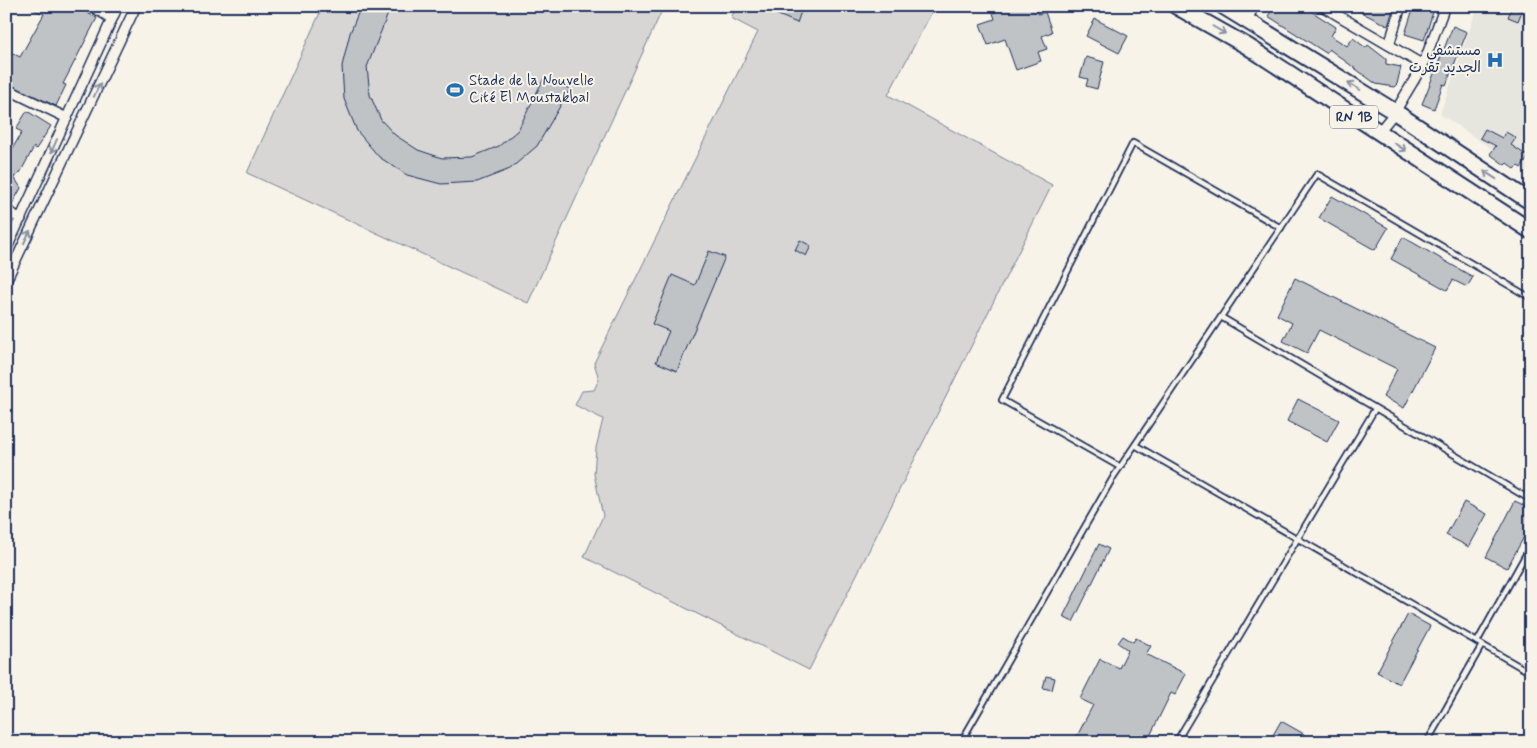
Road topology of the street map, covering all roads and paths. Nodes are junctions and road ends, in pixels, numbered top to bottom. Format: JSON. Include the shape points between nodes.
{"nodes":[{"id":1,"x":91,"y":6,"type":"edge"},
{"id":2,"x":118,"y":6,"type":"edge"},
{"id":3,"x":136,"y":6,"type":"edge"},
{"id":4,"x":1176,"y":6,"type":"edge"},
{"id":5,"x":1223,"y":6,"type":"edge"},
{"id":6,"x":1254,"y":6,"type":"edge"},
{"id":7,"x":1322,"y":6,"type":"edge"},
{"id":8,"x":1401,"y":6,"type":"edge"},
{"id":9,"x":1445,"y":6,"type":"edge"},
{"id":10,"x":1335,"y":10,"type":"edge"},
{"id":11,"x":112,"y":19,"type":"junction"},
{"id":12,"x":1247,"y":20,"type":"junction"},
{"id":13,"x":1389,"y":45,"type":"junction"},
{"id":14,"x":1423,"y":65,"type":"junction"},
{"id":15,"x":9,"y":90,"type":"dead end"},
{"id":16,"x":1395,"y":112,"type":"junction"},
{"id":17,"x":67,"y":118,"type":"junction"},
{"id":18,"x":1378,"y":133,"type":"junction"},
{"id":19,"x":1531,"y":202,"type":"edge"},
{"id":20,"x":6,"y":210,"type":"edge"},
{"id":21,"x":21,"y":218,"type":"junction"},
{"id":22,"x":1281,"y":228,"type":"junction"},
{"id":23,"x":1531,"y":231,"type":"edge"},
{"id":24,"x":6,"y":250,"type":"edge"},
{"id":25,"x":6,"y":281,"type":"edge"},
{"id":26,"x":1531,"y":298,"type":"edge"},
{"id":27,"x":1221,"y":317,"type":"junction"},
{"id":28,"x":1375,"y":409,"type":"junction"},
{"id":29,"x":1135,"y":445,"type":"junction"},
{"id":30,"x":1120,"y":466,"type":"junction"},
{"id":31,"x":1531,"y":500,"type":"edge"},
{"id":32,"x":1299,"y":539,"type":"junction"},
{"id":33,"x":1531,"y":545,"type":"edge"},
{"id":34,"x":1480,"y":643,"type":"junction"},
{"id":35,"x":1531,"y":673,"type":"edge"},
{"id":36,"x":961,"y":742,"type":"edge"},
{"id":37,"x":1176,"y":742,"type":"edge"},
{"id":38,"x":1427,"y":742,"type":"edge"}],
"edges":[{"from":1,"to":11,"type":"street"},
{"from":2,"to":11,"type":"street"},
{"from":25,"to":3,"type":"street","one_way":true},
{"from":4,"to":18,"type":"main road","number":"RN 1B","one_way":true,"via":[[1247,46]]},
{"from":5,"to":12,"type":"main road","number":"RN 1B"},
{"from":6,"to":12,"type":"street"},
{"from":7,"to":10,"type":"street"},
{"from":8,"to":13,"type":"street"},
{"from":9,"to":14,"type":"street"},
{"from":10,"to":13,"type":"street"},
{"from":11,"to":17,"type":"street"},
{"from":16,"to":12,"type":"main road","number":"RN 1B","one_way":true},
{"from":13,"to":14,"type":"street"},
{"from":14,"to":16,"type":"street"},
{"from":15,"to":17,"type":"street"},
{"from":16,"to":18,"type":"street"},
{"from":19,"to":16,"type":"main road","number":"RN 1B","one_way":true},
{"from":17,"to":21,"type":"street","one_way":true},
{"from":18,"to":23,"type":"main road","number":"RN 1B","one_way":true},
{"from":20,"to":21,"type":"street"},
{"from":21,"to":24,"type":"street"},
{"from":22,"to":26,"type":"lane","via":[[1317,174]]},
{"from":22,"to":27,"type":"lane"},
{"from":22,"to":30,"type":"lane","via":[[1133,142],[1002,400]]},
{"from":27,"to":28,"type":"lane"},
{"from":27,"to":29,"type":"lane"},
{"from":28,"to":31,"type":"lane"},
{"from":28,"to":32,"type":"lane"},
{"from":29,"to":30,"type":"lane"},
{"from":29,"to":32,"type":"lane"},
{"from":30,"to":36,"type":"lane"},
{"from":32,"to":34,"type":"lane"},
{"from":32,"to":37,"type":"lane"},
{"from":33,"to":34,"type":"lane"},
{"from":34,"to":35,"type":"lane"},
{"from":34,"to":38,"type":"lane"}]}
